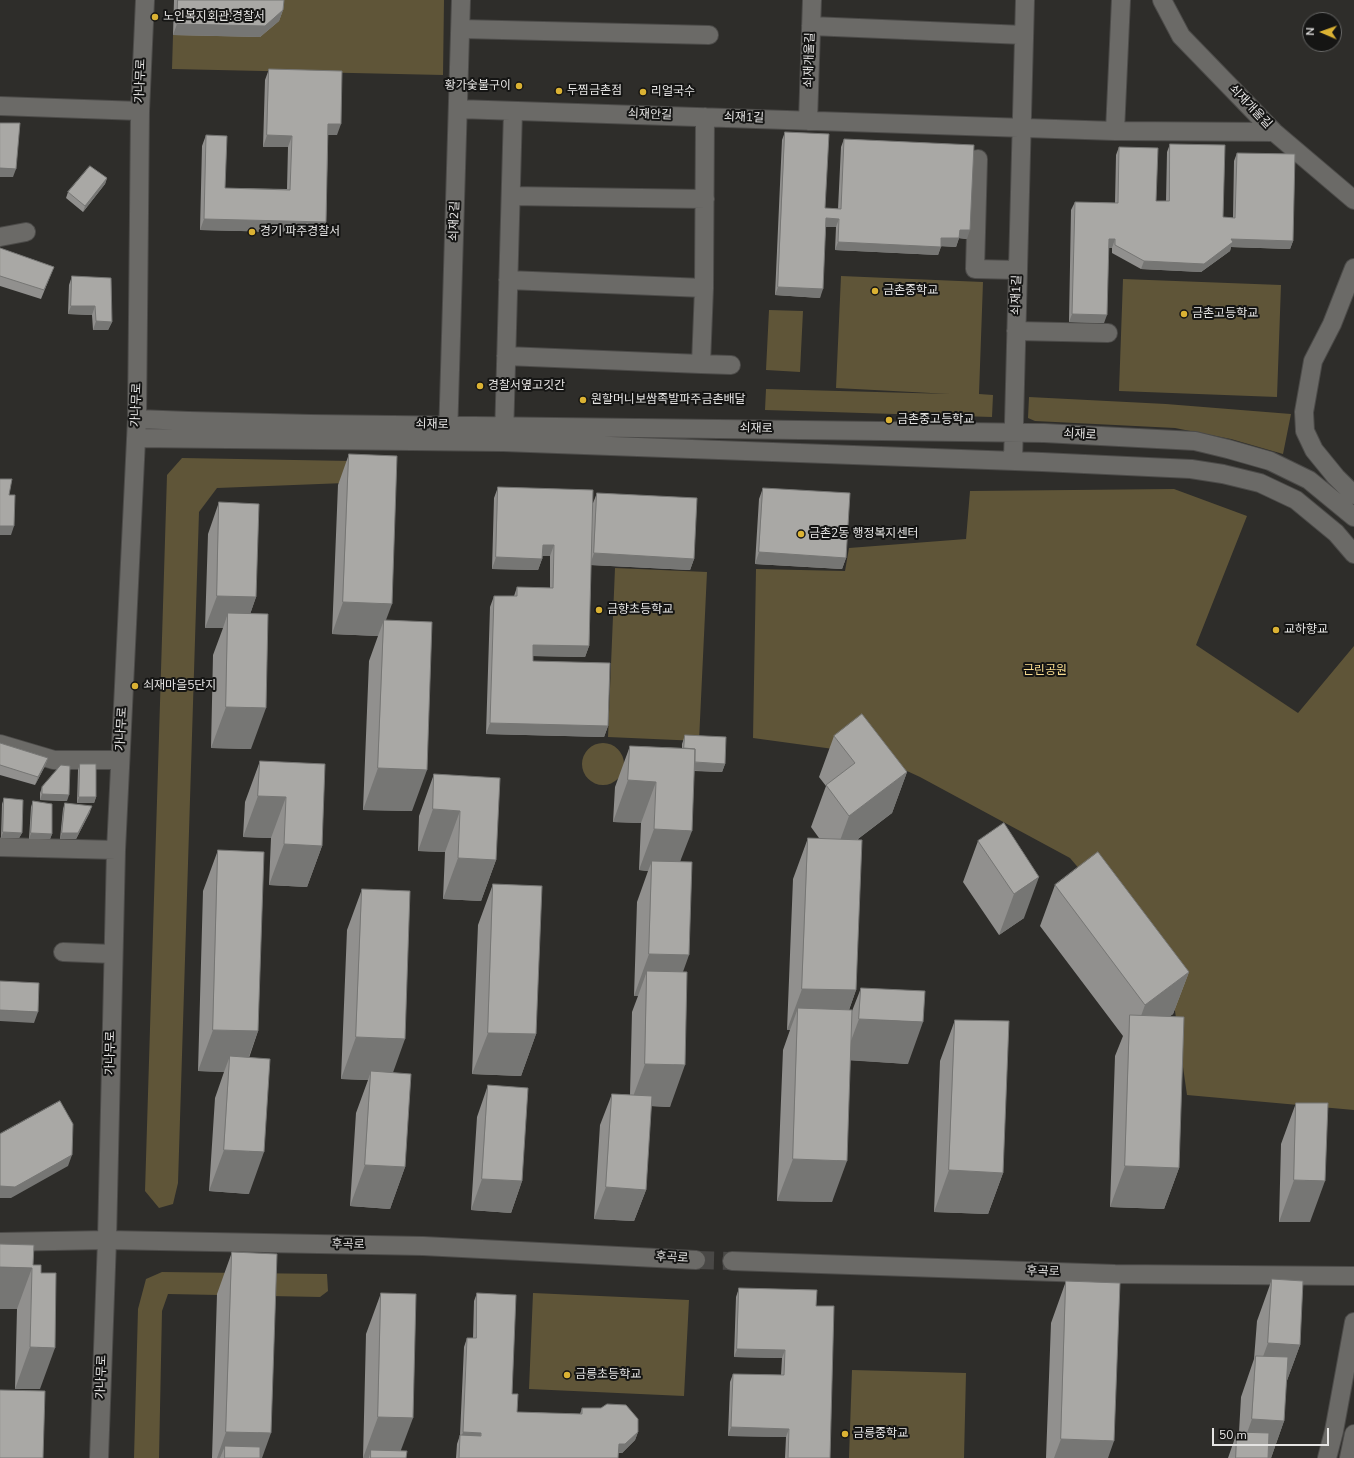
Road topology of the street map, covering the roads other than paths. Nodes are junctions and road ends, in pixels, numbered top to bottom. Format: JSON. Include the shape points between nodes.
{"nodes":[{"id":1,"x":145,"y":0,"type":"edge"},
{"id":2,"x":461,"y":0,"type":"edge"},
{"id":3,"x":812,"y":0,"type":"edge"},
{"id":4,"x":1025,"y":0,"type":"edge"},
{"id":5,"x":1121,"y":0,"type":"edge"},
{"id":6,"x":1162,"y":0,"type":"edge"},
{"id":7,"x":811,"y":26,"type":"junction"},
{"id":8,"x":460,"y":29,"type":"junction"},
{"id":9,"x":709,"y":35,"type":"dead end"},
{"id":10,"x":1024,"y":35,"type":"junction"},
{"id":11,"x":0,"y":106,"type":"edge"},
{"id":12,"x":458,"y":109,"type":"junction"},
{"id":13,"x":140,"y":111,"type":"junction"},
{"id":14,"x":513,"y":111,"type":"junction"},
{"id":15,"x":705,"y":117,"type":"junction"},
{"id":16,"x":808,"y":121,"type":"junction"},
{"id":17,"x":1021,"y":128,"type":"junction"},
{"id":18,"x":1115,"y":132,"type":"junction"},
{"id":19,"x":1274,"y":132,"type":"junction"},
{"id":20,"x":978,"y":159,"type":"dead end"},
{"id":21,"x":511,"y":196,"type":"junction"},
{"id":22,"x":705,"y":199,"type":"junction"},
{"id":23,"x":1354,"y":200,"type":"edge"},
{"id":24,"x":26,"y":232,"type":"dead end"},
{"id":25,"x":0,"y":237,"type":"edge"},
{"id":26,"x":1354,"y":268,"type":"edge"},
{"id":27,"x":1018,"y":270,"type":"junction"},
{"id":28,"x":508,"y":280,"type":"junction"},
{"id":29,"x":704,"y":288,"type":"junction"},
{"id":30,"x":1016,"y":331,"type":"junction"},
{"id":31,"x":1108,"y":333,"type":"dead end"},
{"id":32,"x":506,"y":356,"type":"junction"},
{"id":33,"x":701,"y":364,"type":"junction"},
{"id":34,"x":731,"y":365,"type":"dead end"},
{"id":35,"x":137,"y":419,"type":"junction"},
{"id":36,"x":1014,"y":433,"type":"junction"},
{"id":37,"x":448,"y":434,"type":"junction"},
{"id":38,"x":504,"y":434,"type":"junction"},
{"id":39,"x":136,"y":438,"type":"junction"},
{"id":40,"x":1013,"y":461,"type":"junction"},
{"id":41,"x":1354,"y":495,"type":"edge"},
{"id":42,"x":1354,"y":517,"type":"edge"},
{"id":43,"x":1354,"y":554,"type":"edge"},
{"id":44,"x":0,"y":744,"type":"edge"},
{"id":45,"x":116,"y":760,"type":"dead end"},
{"id":46,"x":0,"y":847,"type":"edge"},
{"id":47,"x":116,"y":850,"type":"junction"},
{"id":48,"x":63,"y":952,"type":"dead end"},
{"id":49,"x":113,"y":954,"type":"junction"},
{"id":50,"x":107,"y":1240,"type":"junction"},
{"id":51,"x":0,"y":1242,"type":"edge"},
{"id":52,"x":696,"y":1260,"type":"tunnel mouth"},
{"id":53,"x":732,"y":1261,"type":"tunnel mouth"},
{"id":54,"x":1354,"y":1276,"type":"edge"},
{"id":55,"x":1354,"y":1322,"type":"edge"},
{"id":56,"x":1354,"y":1434,"type":"edge"},
{"id":57,"x":99,"y":1458,"type":"edge"},
{"id":58,"x":1327,"y":1458,"type":"edge"},
{"id":59,"x":1349,"y":1458,"type":"edge"}],
"edges":[{"from":1,"to":13,"type":"street","name":"가나무로"},
{"from":2,"to":8,"type":"street","name":"쇠재2길"},
{"from":3,"to":7,"type":"street","name":"쇠재개울길"},
{"from":4,"to":10,"type":"street","name":"쇠재1길"},
{"from":5,"to":18,"type":"street"},
{"from":6,"to":19,"type":"street","name":"쇠재개울길","via":[[1181,36]]},
{"from":7,"to":10,"type":"street"},
{"from":7,"to":16,"type":"street","name":"쇠재개울길"},
{"from":8,"to":9,"type":"street"},
{"from":8,"to":12,"type":"street","name":"쇠재2길"},
{"from":10,"to":17,"type":"street","name":"쇠재1길"},
{"from":11,"to":13,"type":"street"},
{"from":12,"to":14,"type":"street","name":"쇠재안길"},
{"from":12,"to":37,"type":"street","name":"쇠재2길"},
{"from":13,"to":35,"type":"street","name":"가나무로"},
{"from":14,"to":15,"type":"street","name":"쇠재안길"},
{"from":14,"to":21,"type":"street"},
{"from":15,"to":16,"type":"street","name":"쇠재1길"},
{"from":15,"to":22,"type":"street"},
{"from":16,"to":17,"type":"street","name":"쇠재1길"},
{"from":17,"to":18,"type":"street"},
{"from":17,"to":27,"type":"street","name":"쇠재1길"},
{"from":18,"to":19,"type":"street"},
{"from":19,"to":23,"type":"street","name":"쇠재개울길"},
{"from":20,"to":27,"type":"street","via":[[975,269]]},
{"from":21,"to":22,"type":"street"},
{"from":21,"to":28,"type":"street"},
{"from":22,"to":29,"type":"street"},
{"from":24,"to":25,"type":"street"},
{"from":26,"to":41,"type":"street","via":[[1332,324],[1313,361],[1304,412],[1305,430],[1314,450]]},
{"from":27,"to":30,"type":"street","name":"쇠재1길"},
{"from":28,"to":29,"type":"street"},
{"from":28,"to":32,"type":"street"},
{"from":29,"to":33,"type":"street"},
{"from":30,"to":31,"type":"street"},
{"from":30,"to":36,"type":"street","name":"쇠재1길"},
{"from":32,"to":33,"type":"street"},
{"from":32,"to":38,"type":"street"},
{"from":33,"to":34,"type":"street"},
{"from":35,"to":37,"type":"street","name":"쇠재로"},
{"from":35,"to":39,"type":"street","name":"가나무로"},
{"from":36,"to":38,"type":"street","name":"쇠재로"},
{"from":36,"to":40,"type":"street","name":"쇠재1길"},
{"from":36,"to":42,"type":"street","name":"쇠재로","via":[[1195,442],[1228,449],[1270,461],[1309,480]]},
{"from":37,"to":38,"type":"street"},
{"from":37,"to":39,"type":"street"},
{"from":38,"to":40,"type":"street"},
{"from":39,"to":47,"type":"street","name":"가나무로"},
{"from":40,"to":43,"type":"street","via":[[1191,469],[1260,483],[1296,500],[1336,533]]},
{"from":44,"to":45,"type":"street","via":[[54,760]]},
{"from":46,"to":47,"type":"street"},
{"from":47,"to":49,"type":"street","name":"가나무로"},
{"from":48,"to":49,"type":"street"},
{"from":49,"to":50,"type":"street","name":"가나무로"},
{"from":50,"to":51,"type":"street","name":"후곡로"},
{"from":50,"to":52,"type":"street","name":"후곡로","via":[[431,1246]]},
{"from":50,"to":57,"type":"street","name":"가나무로"},
{"from":53,"to":54,"type":"street","name":"후곡로","via":[[1115,1274]]},
{"from":55,"to":58,"type":"street"},
{"from":56,"to":59,"type":"street"}]}
